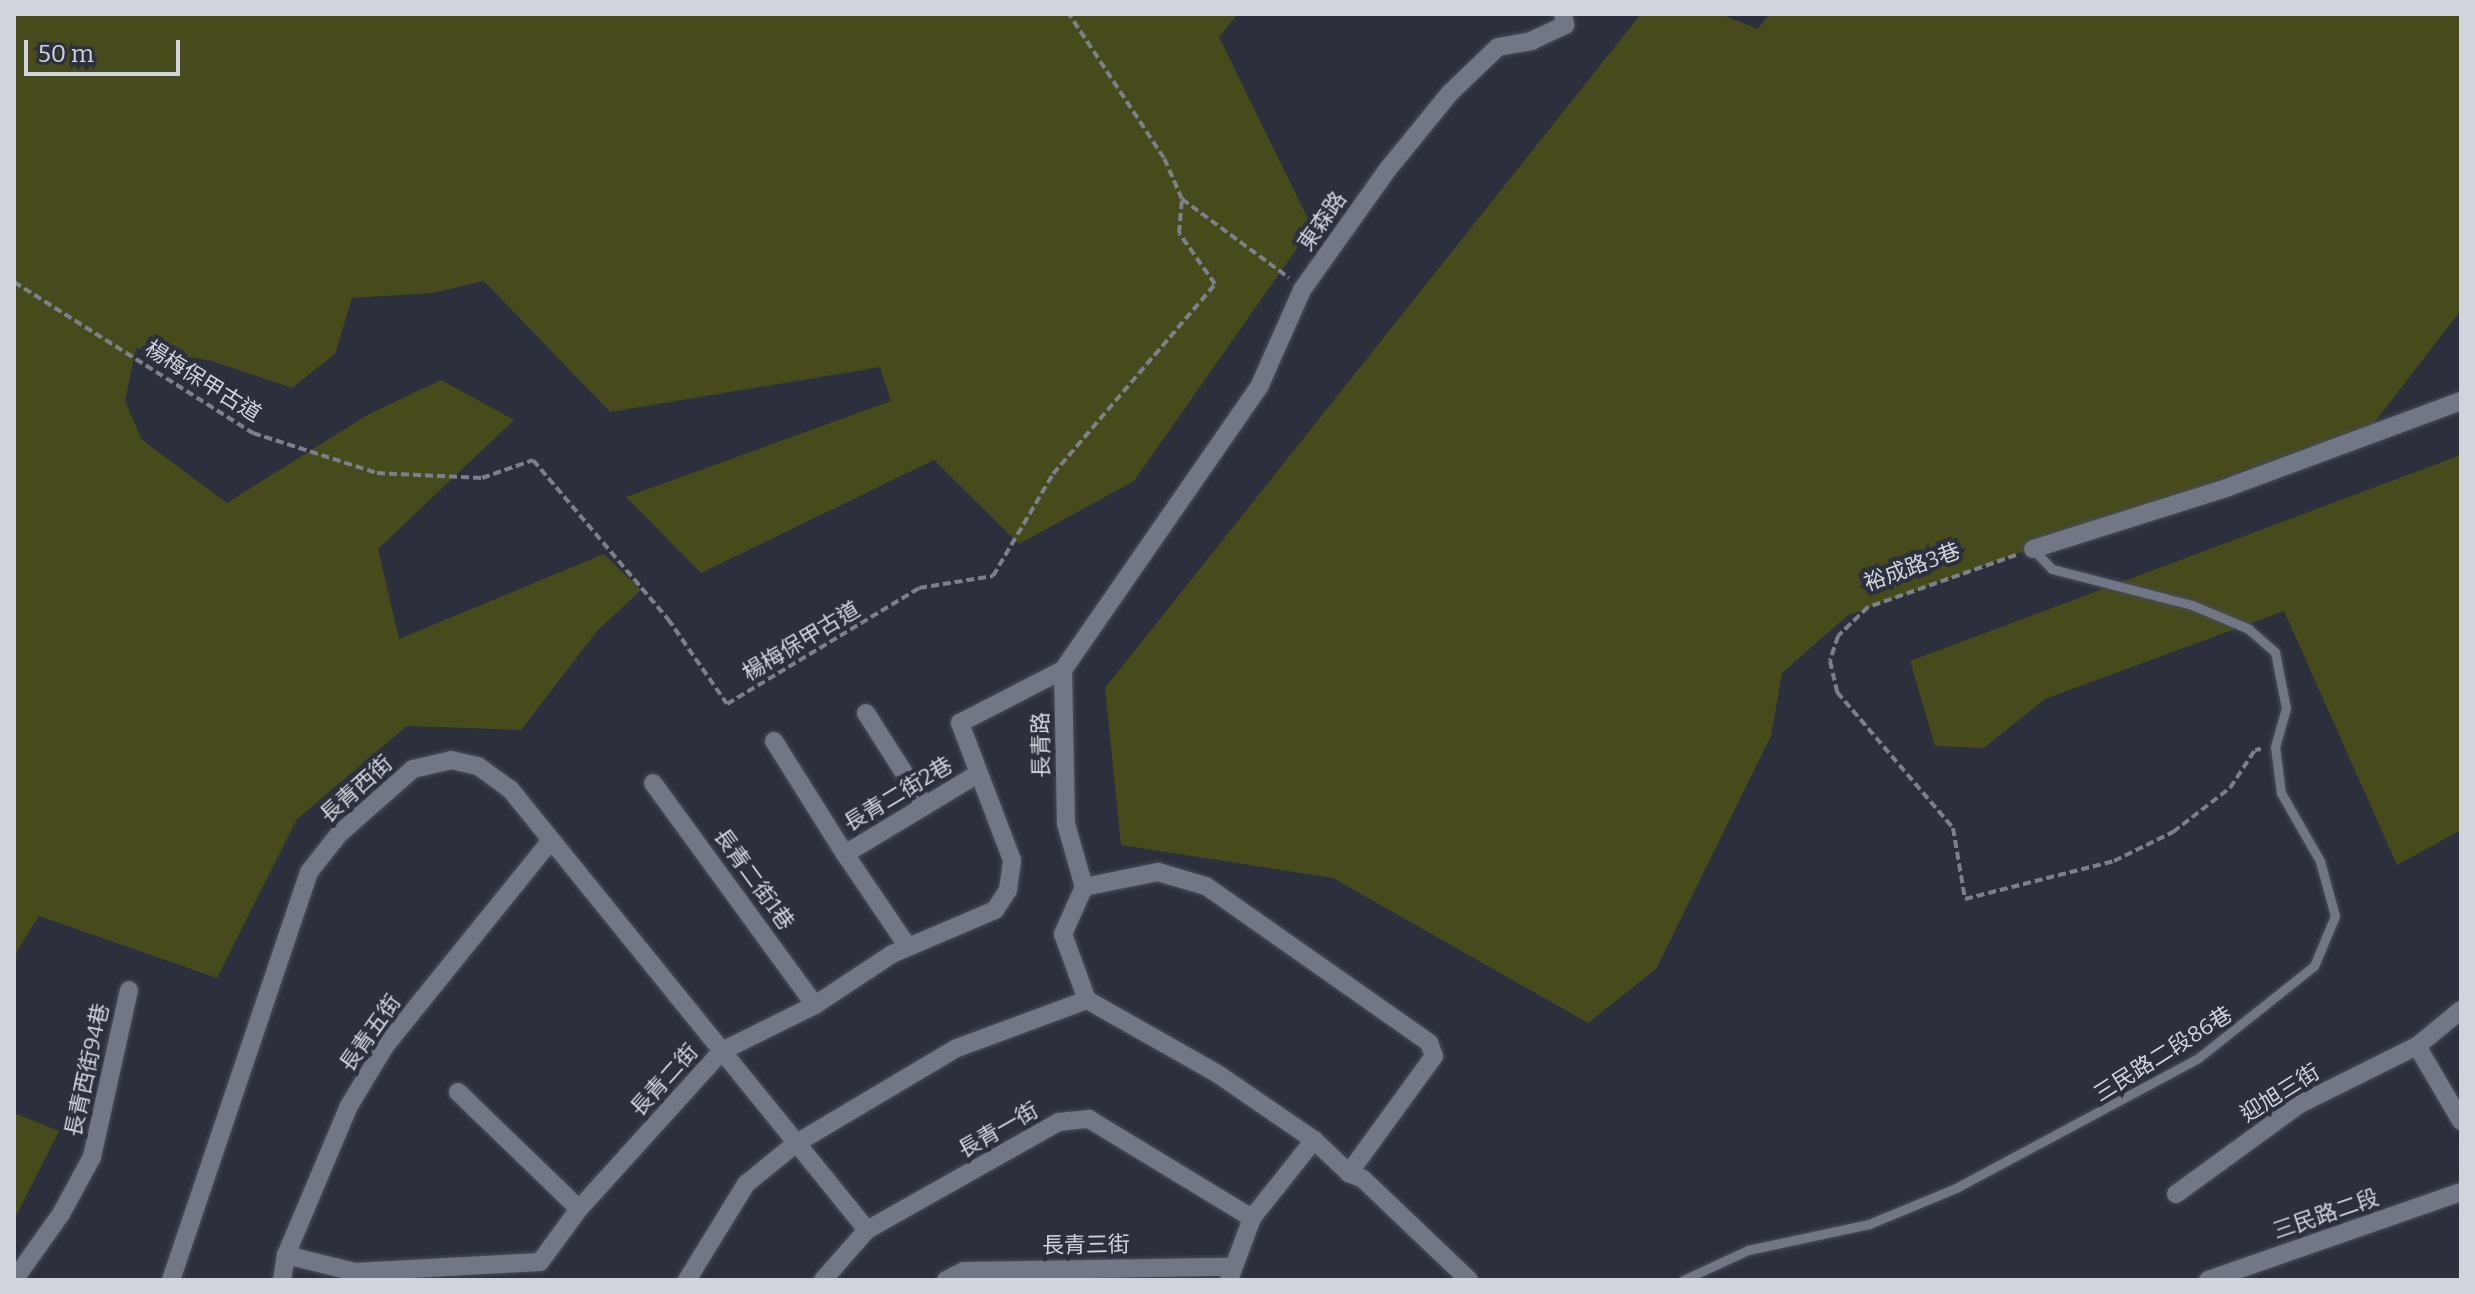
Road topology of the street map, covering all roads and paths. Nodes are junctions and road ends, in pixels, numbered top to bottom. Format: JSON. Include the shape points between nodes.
{"nodes":[{"id":1,"x":1069,"y":14,"type":"edge"},
{"id":2,"x":1563,"y":14,"type":"edge"},
{"id":3,"x":1182,"y":199,"type":"junction"},
{"id":4,"x":14,"y":282,"type":"edge"},
{"id":5,"x":1302,"y":290,"type":"junction"},
{"id":6,"x":2461,"y":401,"type":"edge"},
{"id":7,"x":2033,"y":549,"type":"junction"},
{"id":8,"x":1063,"y":670,"type":"junction"},
{"id":9,"x":866,"y":713,"type":"dead end"},
{"id":10,"x":774,"y":741,"type":"dead end"},
{"id":11,"x":2275,"y":747,"type":"junction"},
{"id":12,"x":976,"y":775,"type":"junction"},
{"id":13,"x":653,"y":783,"type":"dead end"},
{"id":14,"x":925,"y":806,"type":"junction"},
{"id":15,"x":549,"y":843,"type":"junction"},
{"id":16,"x":845,"y":854,"type":"junction"},
{"id":17,"x":1084,"y":887,"type":"junction"},
{"id":18,"x":908,"y":947,"type":"junction"},
{"id":19,"x":129,"y":990,"type":"dead end"},
{"id":20,"x":1087,"y":1000,"type":"junction"},
{"id":21,"x":815,"y":1005,"type":"junction"},
{"id":22,"x":2461,"y":1010,"type":"edge"},
{"id":23,"x":2417,"y":1046,"type":"junction"},
{"id":24,"x":722,"y":1051,"type":"junction"},
{"id":25,"x":458,"y":1092,"type":"dead end"},
{"id":26,"x":2461,"y":1121,"type":"edge"},
{"id":27,"x":1314,"y":1140,"type":"junction"},
{"id":28,"x":795,"y":1144,"type":"junction"},
{"id":29,"x":1349,"y":1173,"type":"junction"},
{"id":30,"x":2461,"y":1192,"type":"edge"},
{"id":31,"x":2176,"y":1194,"type":"dead end"},
{"id":32,"x":579,"y":1209,"type":"junction"},
{"id":33,"x":1252,"y":1218,"type":"junction"},
{"id":34,"x":867,"y":1230,"type":"junction"},
{"id":35,"x":286,"y":1255,"type":"junction"},
{"id":36,"x":1229,"y":1274,"type":"edge"},
{"id":37,"x":2214,"y":1279,"type":"edge"},
{"id":38,"x":14,"y":1280,"type":"edge"},
{"id":39,"x":171,"y":1280,"type":"edge"},
{"id":40,"x":282,"y":1280,"type":"edge"},
{"id":41,"x":687,"y":1280,"type":"edge"},
{"id":42,"x":823,"y":1280,"type":"edge"},
{"id":43,"x":946,"y":1280,"type":"edge"},
{"id":44,"x":1469,"y":1280,"type":"edge"},
{"id":45,"x":1683,"y":1280,"type":"edge"}],
"edges":[{"from":1,"to":3,"type":"path","name":"楊梅保甲古道","via":[[1164,158]]},
{"from":2,"to":5,"type":"street","name":"東森路","via":[[1565,25],[1531,41],[1498,47],[1450,93]]},
{"from":3,"to":4,"type":"path","name":"楊梅保甲古道","via":[[1179,233],[1215,284],[1053,474],[993,576],[919,588],[727,704],[668,619],[533,460],[482,478],[377,473],[253,433]]},
{"from":3,"to":5,"type":"path"},
{"from":5,"to":8,"type":"street","name":"東森路","via":[[1260,385]]},
{"from":6,"to":7,"type":"street","via":[[2226,488]]},
{"from":7,"to":11,"type":"lane","name":"三民路二段86巷","via":[[2052,569],[2192,605],[2249,629],[2275,652],[2286,708]]},
{"from":7,"to":11,"type":"path","name":"裕成路3巷","via":[[1868,607],[1838,636],[1830,661],[1837,692],[1953,828],[1965,899],[2114,861],[2173,832],[2230,788],[2255,750]]},
{"from":8,"to":12,"type":"street","via":[[960,723]]},
{"from":8,"to":17,"type":"street","name":"長青路","via":[[1066,824]]},
{"from":9,"to":14,"type":"street"},
{"from":10,"to":16,"type":"street","name":"長青二街2巷"},
{"from":11,"to":45,"type":"lane","name":"三民路二段86巷","via":[[2281,793],[2320,861],[2335,916],[2314,966],[2197,1059],[1969,1182],[1869,1224],[1748,1250]]},
{"from":12,"to":14,"type":"street","name":"長青二街2巷"},
{"from":12,"to":18,"type":"street","name":"長青二街","via":[[1012,860],[1008,890],[995,910]]},
{"from":13,"to":21,"type":"street","name":"長青二街1巷"},
{"from":14,"to":16,"type":"street","name":"長青二街2巷"},
{"from":15,"to":24,"type":"street","name":"長青西街"},
{"from":15,"to":35,"type":"street","name":"長青五街","via":[[385,1046],[349,1106]]},
{"from":15,"to":39,"type":"street","name":"長青西街","via":[[510,789],[478,766],[451,760],[413,769],[339,834],[309,872],[287,925]]},
{"from":16,"to":18,"type":"street","name":"長青二街2巷"},
{"from":17,"to":20,"type":"street","via":[[1063,934]]},
{"from":17,"to":29,"type":"street","via":[[1158,872],[1206,886],[1429,1043],[1434,1056]]},
{"from":18,"to":21,"type":"street","name":"長青二街"},
{"from":19,"to":38,"type":"street","name":"長青西街94巷","via":[[92,1157],[61,1214]]},
{"from":20,"to":27,"type":"street","via":[[1204,1066]]},
{"from":20,"to":28,"type":"street","via":[[957,1048]]},
{"from":21,"to":24,"type":"street","name":"長青二街"},
{"from":22,"to":23,"type":"street","name":"迎旭三街"},
{"from":23,"to":26,"type":"street"},
{"from":23,"to":31,"type":"street","name":"迎旭三街","via":[[2300,1104]]},
{"from":24,"to":28,"type":"street","name":"長青西街"},
{"from":24,"to":32,"type":"street","name":"長青二街"},
{"from":25,"to":32,"type":"street"},
{"from":27,"to":29,"type":"street"},
{"from":27,"to":33,"type":"street"},
{"from":28,"to":34,"type":"street","name":"長青西街"},
{"from":28,"to":41,"type":"street","via":[[746,1184]]},
{"from":29,"to":44,"type":"street","via":[[1363,1179]]},
{"from":30,"to":37,"type":"street","name":"三民路二段"},
{"from":32,"to":35,"type":"street","name":"長青二街","via":[[540,1262],[355,1272]]},
{"from":33,"to":34,"type":"street","name":"長青一街","via":[[1089,1119],[1059,1122]]},
{"from":33,"to":36,"type":"street"},
{"from":34,"to":42,"type":"street","name":"長青一街"},
{"from":35,"to":40,"type":"street","name":"長青五街"},
{"from":36,"to":43,"type":"street","name":"長青三街","via":[[964,1271]]}]}
